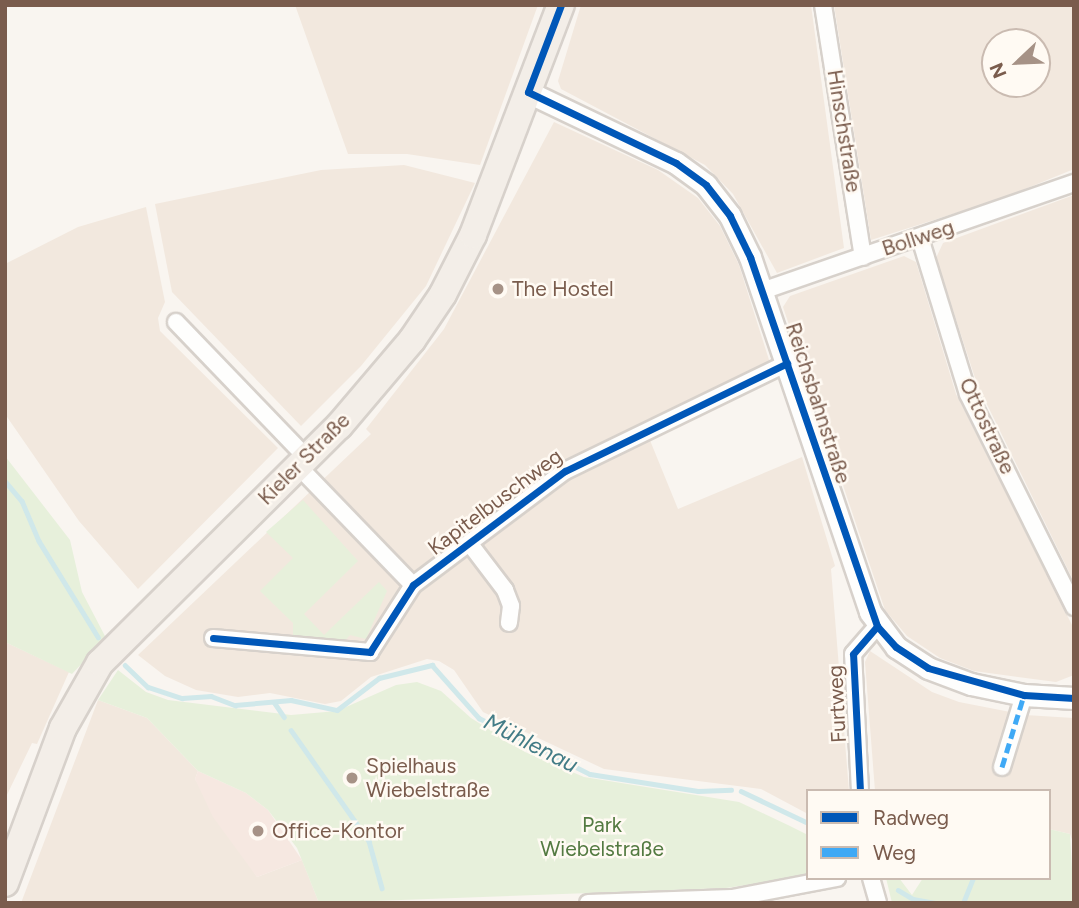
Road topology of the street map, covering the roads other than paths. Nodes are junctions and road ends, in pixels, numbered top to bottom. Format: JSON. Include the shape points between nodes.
{"nodes":[{"id":1,"x":561,"y":5,"type":"edge"},
{"id":2,"x":822,"y":5,"type":"edge"},
{"id":3,"x":528,"y":92,"type":"junction"},
{"id":4,"x":1074,"y":183,"type":"edge"},
{"id":5,"x":920,"y":238,"type":"junction"},
{"id":6,"x":863,"y":257,"type":"junction"},
{"id":7,"x":762,"y":291,"type":"junction"},
{"id":8,"x":176,"y":322,"type":"dead end"},
{"id":9,"x":787,"y":363,"type":"junction"},
{"id":10,"x":302,"y":462,"type":"junction"},
{"id":11,"x":470,"y":544,"type":"junction"},
{"id":12,"x":413,"y":584,"type":"junction"},
{"id":13,"x":1074,"y":607,"type":"edge"},
{"id":14,"x":509,"y":624,"type":"dead end"},
{"id":15,"x":877,"y":626,"type":"junction"},
{"id":16,"x":213,"y":638,"type":"dead end"},
{"id":17,"x":1024,"y":695,"type":"junction"},
{"id":18,"x":1074,"y":698,"type":"edge"},
{"id":19,"x":1002,"y":767,"type":"dead end"},
{"id":20,"x":860,"y":789,"type":"edge"},
{"id":21,"x":826,"y":880,"type":"edge"},
{"id":22,"x":872,"y":880,"type":"edge"},
{"id":23,"x":5,"y":883,"type":"edge"},
{"id":24,"x":588,"y":903,"type":"edge"},
{"id":25,"x":878,"y":903,"type":"edge"}],
"edges":[{"from":1,"to":3,"type":"main road","name":"Kieler Straße"},
{"from":2,"to":6,"type":"street","name":"Hinschstraße"},
{"from":3,"to":7,"type":"street","name":"Reichsbahnstraße","via":[[676,163],[706,185],[730,216]]},
{"from":3,"to":10,"type":"main road","name":"Kieler Straße","via":[[472,235],[443,294],[412,341]]},
{"from":4,"to":5,"type":"street","name":"Bollweg"},
{"from":5,"to":6,"type":"street","name":"Bollweg"},
{"from":5,"to":13,"type":"street","name":"Ottostraße","via":[[968,394]]},
{"from":6,"to":7,"type":"street","name":"Bollweg"},
{"from":7,"to":9,"type":"street","name":"Reichsbahnstraße"},
{"from":8,"to":10,"type":"street"},
{"from":9,"to":11,"type":"street","name":"Kapitelbuschweg","via":[[580,461]]},
{"from":9,"to":15,"type":"street","name":"Reichsbahnstraße"},
{"from":10,"to":12,"type":"street"},
{"from":10,"to":23,"type":"main road","name":"Kieler Straße","via":[[118,643],[84,685],[63,727]]},
{"from":11,"to":12,"type":"street","name":"Kapitelbuschweg"},
{"from":11,"to":14,"type":"street","name":"Kapitelbuschweg","via":[[506,590],[511,606]]},
{"from":12,"to":16,"type":"street","name":"Kapitelbuschweg","via":[[370,652]]},
{"from":15,"to":17,"type":"street","name":"Reichsbahnstraße","via":[[896,647],[928,668]]},
{"from":15,"to":20,"type":"street","name":"Furtweg","via":[[853,653]]},
{"from":17,"to":18,"type":"street","name":"Reichsbahnstraße"},
{"from":17,"to":19,"type":"street"},
{"from":21,"to":24,"type":"street","via":[[732,898]]},
{"from":22,"to":25,"type":"street"}]}
